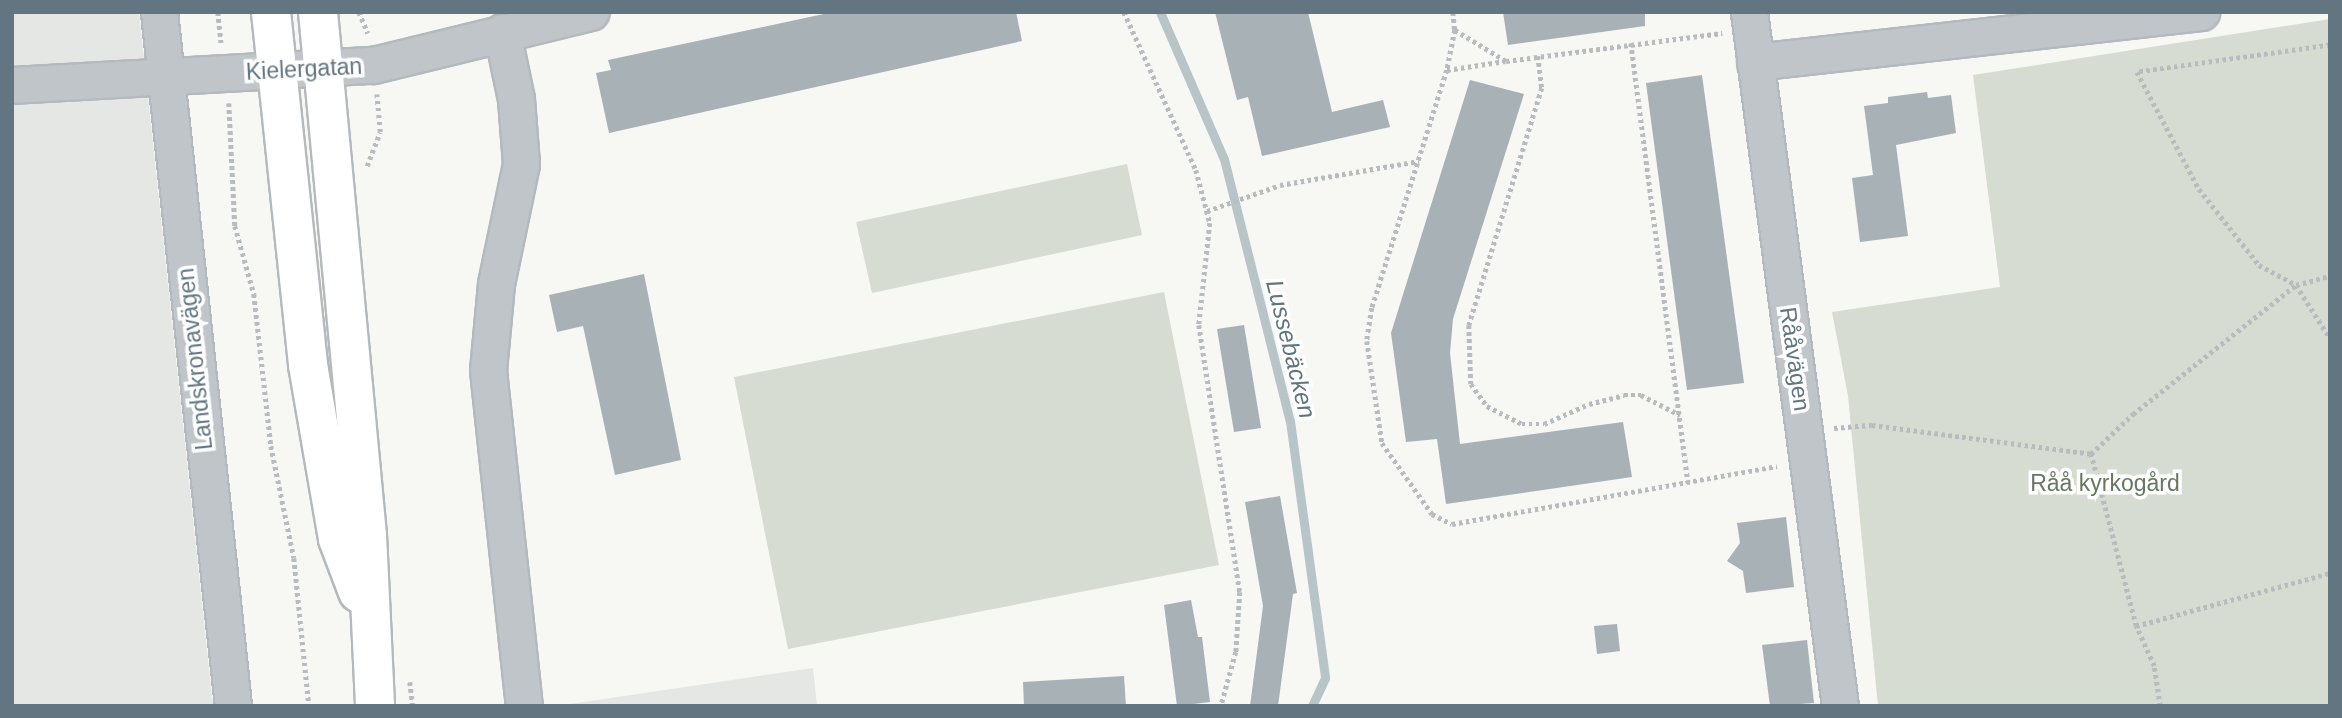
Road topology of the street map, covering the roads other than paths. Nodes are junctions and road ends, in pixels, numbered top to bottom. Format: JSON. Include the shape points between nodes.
{"nodes":[{"id":1,"x":159,"y":12,"type":"edge"},
{"id":2,"x":271,"y":12,"type":"edge"},
{"id":3,"x":318,"y":12,"type":"edge"},
{"id":4,"x":591,"y":12,"type":"edge"},
{"id":5,"x":2201,"y":12,"type":"edge"},
{"id":6,"x":552,"y":16,"type":"edge"},
{"id":7,"x":502,"y":32,"type":"junction"},
{"id":8,"x":1752,"y":34,"type":"edge"},
{"id":9,"x":323,"y":68,"type":"junction"},
{"id":10,"x":279,"y":69,"type":"junction"},
{"id":11,"x":165,"y":77,"type":"junction"},
{"id":12,"x":12,"y":85,"type":"edge"},
{"id":13,"x":368,"y":617,"type":"junction"},
{"id":14,"x":233,"y":706,"type":"edge"},
{"id":15,"x":375,"y":706,"type":"edge"},
{"id":16,"x":524,"y":706,"type":"edge"},
{"id":17,"x":1840,"y":706,"type":"edge"}],
"edges":[{"from":1,"to":11,"type":"street","name":"Landskronavägen"},
{"from":2,"to":10,"type":"main road"},
{"from":3,"to":9,"type":"main road"},
{"from":4,"to":6,"type":"street","name":"Kielergatan"},
{"from":5,"to":8,"type":"street"},
{"from":6,"to":7,"type":"street","name":"Kielergatan"},
{"from":7,"to":9,"type":"street","name":"Kielergatan","via":[[373,65]]},
{"from":7,"to":16,"type":"street","via":[[516,99],[521,164],[496,284],[488,370]]},
{"from":8,"to":17,"type":"street","name":"Rååvägen"},
{"from":9,"to":10,"type":"street","name":"Kielergatan"},
{"from":9,"to":13,"type":"main road","via":[[367,535]]},
{"from":10,"to":11,"type":"street","name":"Kielergatan"},
{"from":10,"to":13,"type":"main road","via":[[308,365],[338,539]]},
{"from":11,"to":12,"type":"street","name":"Kielergatan"},
{"from":11,"to":14,"type":"street","name":"Landskronavägen"},
{"from":13,"to":15,"type":"main road"}]}
